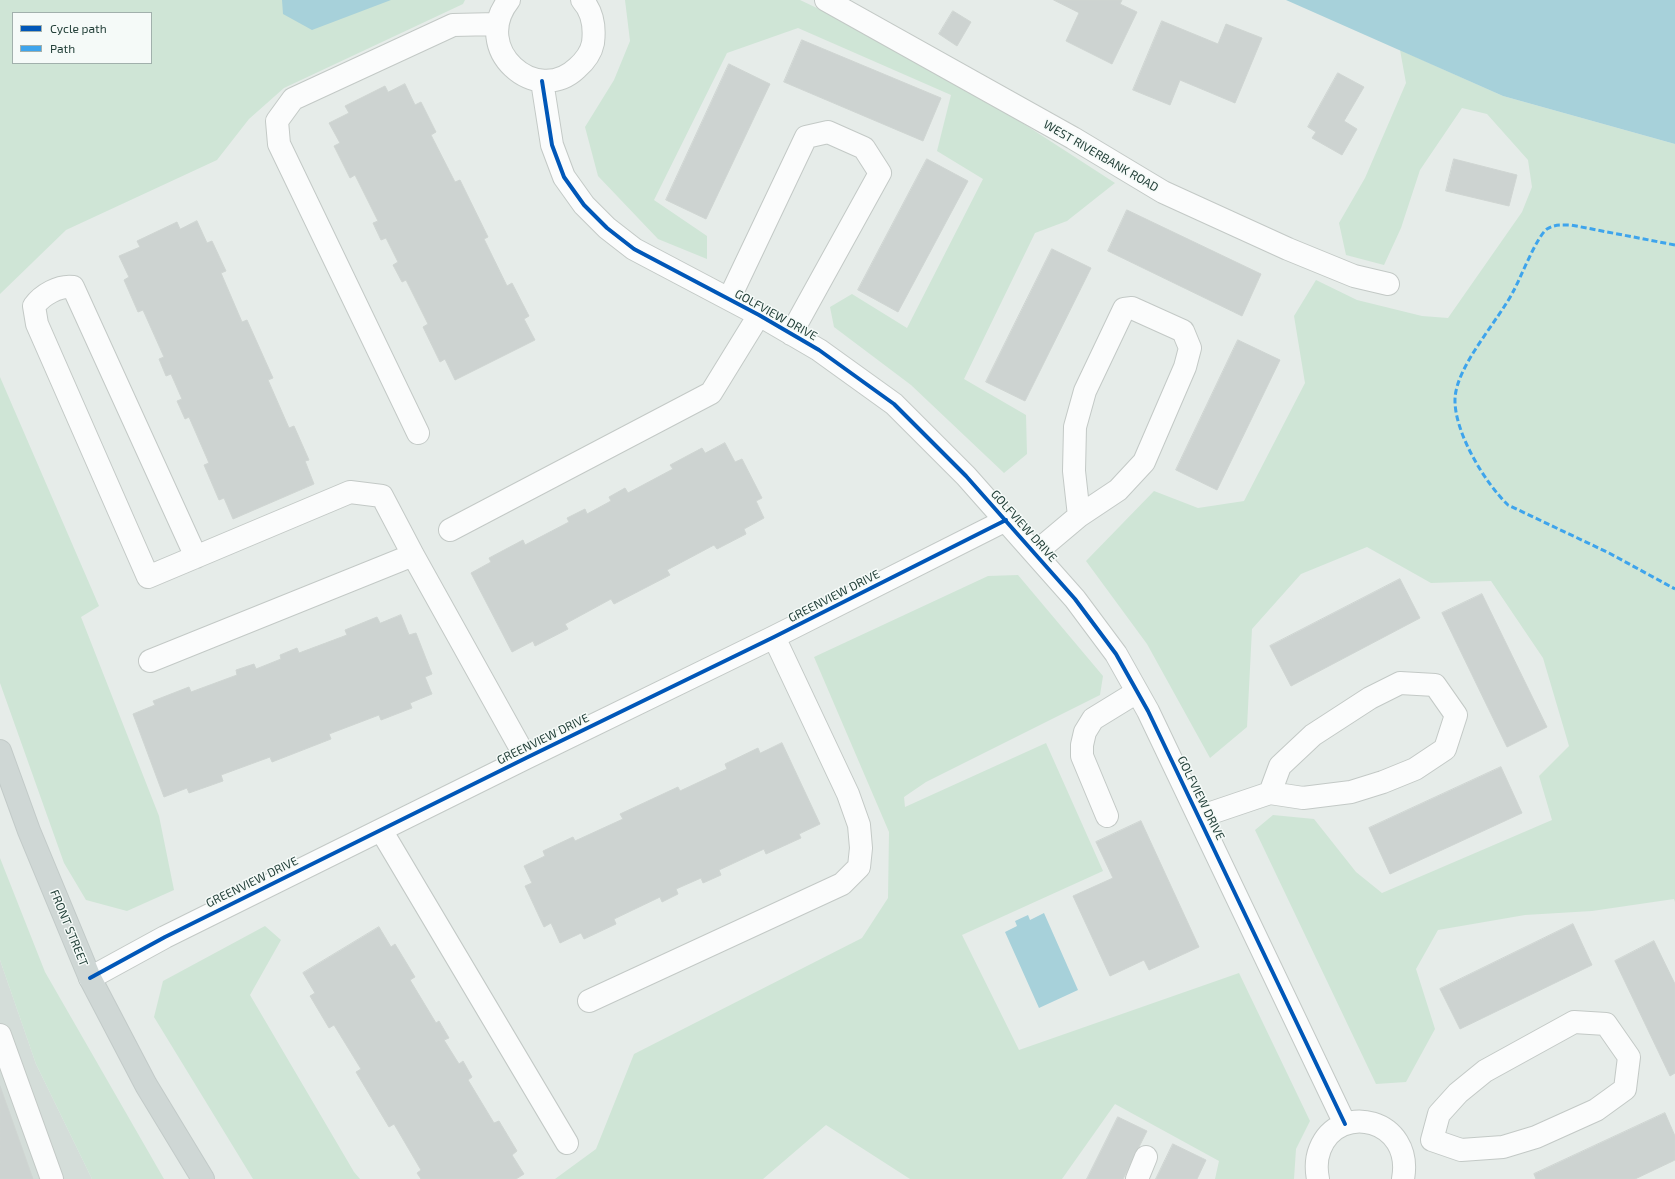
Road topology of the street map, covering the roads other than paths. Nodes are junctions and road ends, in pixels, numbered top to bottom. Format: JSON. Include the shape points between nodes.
{"nodes":[{"id":1,"x":509,"y":0,"type":"edge"},
{"id":2,"x":582,"y":0,"type":"edge"},
{"id":3,"x":826,"y":0,"type":"edge"},
{"id":4,"x":497,"y":24,"type":"junction"},
{"id":5,"x":542,"y":80,"type":"junction"},
{"id":6,"x":1388,"y":284,"type":"dead end"},
{"id":7,"x":729,"y":299,"type":"junction"},
{"id":8,"x":759,"y":315,"type":"junction"},
{"id":9,"x":791,"y":334,"type":"junction"},
{"id":10,"x":418,"y":433,"type":"dead end"},
{"id":11,"x":1078,"y":516,"type":"junction"},
{"id":12,"x":1006,"y":520,"type":"junction"},
{"id":13,"x":450,"y":530,"type":"dead end"},
{"id":14,"x":1035,"y":553,"type":"junction"},
{"id":15,"x":413,"y":555,"type":"junction"},
{"id":16,"x":196,"y":557,"type":"junction"},
{"id":17,"x":774,"y":637,"type":"junction"},
{"id":18,"x":150,"y":661,"type":"dead end"},
{"id":19,"x":1137,"y":692,"type":"junction"},
{"id":20,"x":0,"y":751,"type":"edge"},
{"id":21,"x":526,"y":758,"type":"junction"},
{"id":22,"x":1270,"y":793,"type":"junction"},
{"id":23,"x":1107,"y":816,"type":"dead end"},
{"id":24,"x":1199,"y":817,"type":"junction"},
{"id":25,"x":381,"y":830,"type":"junction"},
{"id":26,"x":90,"y":978,"type":"junction"},
{"id":27,"x":589,"y":1001,"type":"dead end"},
{"id":28,"x":0,"y":1035,"type":"edge"},
{"id":29,"x":1346,"y":1124,"type":"junction"},
{"id":30,"x":1432,"y":1140,"type":"junction"},
{"id":31,"x":567,"y":1143,"type":"dead end"},
{"id":32,"x":1404,"y":1153,"type":"junction"},
{"id":33,"x":1146,"y":1157,"type":"dead end"},
{"id":34,"x":52,"y":1179,"type":"edge"},
{"id":35,"x":204,"y":1179,"type":"edge"},
{"id":36,"x":1137,"y":1179,"type":"edge"},
{"id":37,"x":1318,"y":1179,"type":"edge"},
{"id":38,"x":1403,"y":1179,"type":"edge"}],
"edges":[{"from":1,"to":4,"type":"street","via":[[502,8]]},
{"from":2,"to":5,"type":"street","via":[[592,16],[595,32],[592,47],[584,62],[572,72],[558,79]]},
{"from":3,"to":6,"type":"street","name":"WEST RIVERBANK ROAD","via":[[1073,138],[1163,192],[1354,276]]},
{"from":4,"to":5,"type":"street","via":[[497,40],[502,55],[513,68],[526,77]]},
{"from":4,"to":10,"type":"street","via":[[453,25],[293,99],[277,121],[279,144]]},
{"from":5,"to":7,"type":"street","name":"GOLFVIEW DRIVE","via":[[552,144],[564,176],[584,205],[607,228],[634,249]]},
{"from":7,"to":8,"type":"street","name":"GOLFVIEW DRIVE"},
{"from":7,"to":9,"type":"street","via":[[806,136],[828,132],[864,148],[880,173]]},
{"from":8,"to":9,"type":"street","name":"GOLFVIEW DRIVE"},
{"from":8,"to":13,"type":"street","via":[[711,393]]},
{"from":9,"to":12,"type":"street","name":"GOLFVIEW DRIVE","via":[[819,350],[894,404]]},
{"from":11,"to":11,"type":"street","via":[[1118,490],[1144,462],[1185,367],[1190,348],[1183,331],[1132,308],[1124,309],[1099,359],[1075,427],[1074,471]]},
{"from":11,"to":14,"type":"street"},
{"from":12,"to":14,"type":"street","name":"GOLFVIEW DRIVE"},
{"from":12,"to":17,"type":"street","name":"GREENVIEW DRIVE"},
{"from":14,"to":19,"type":"street","name":"GOLFVIEW DRIVE","via":[[1075,599],[1116,654]]},
{"from":15,"to":16,"type":"street","via":[[382,496],[350,492]]},
{"from":15,"to":18,"type":"street"},
{"from":15,"to":21,"type":"street"},
{"from":16,"to":16,"type":"street","via":[[148,576],[37,324],[34,306],[41,297],[66,286],[73,287]]},
{"from":17,"to":21,"type":"street","name":"GREENVIEW DRIVE"},
{"from":17,"to":27,"type":"street","via":[[848,794],[859,825],[859,867],[842,884]]},
{"from":19,"to":23,"type":"street","via":[[1093,720],[1085,732],[1082,756]]},
{"from":19,"to":24,"type":"street","name":"GOLFVIEW DRIVE"},
{"from":20,"to":26,"type":"main road","name":"FRONT STREET","via":[[29,831]]},
{"from":21,"to":25,"type":"street","name":"GREENVIEW DRIVE"},
{"from":22,"to":22,"type":"street","via":[[1303,798],[1351,792],[1415,769],[1445,749],[1456,715],[1435,685],[1400,683],[1370,698],[1313,735],[1280,766]]},
{"from":22,"to":24,"type":"street"},
{"from":24,"to":29,"type":"street","name":"GOLFVIEW DRIVE"},
{"from":25,"to":26,"type":"street","name":"GREENVIEW DRIVE","via":[[165,937]]},
{"from":25,"to":31,"type":"street"},
{"from":26,"to":35,"type":"main road","name":"FRONT STREET","via":[[146,1085]]},
{"from":28,"to":34,"type":"street"},
{"from":29,"to":32,"type":"street","via":[[1374,1123],[1387,1130],[1397,1140]]},
{"from":29,"to":37,"type":"street","via":[[1332,1131],[1323,1142],[1317,1156]]},
{"from":30,"to":30,"type":"street","via":[[1461,1150],[1503,1147],[1536,1137],[1596,1110],[1625,1089],[1629,1057],[1606,1024],[1574,1022],[1486,1072],[1458,1093],[1439,1114]]},
{"from":30,"to":32,"type":"street"},
{"from":32,"to":38,"type":"street"},
{"from":33,"to":36,"type":"street"}]}
